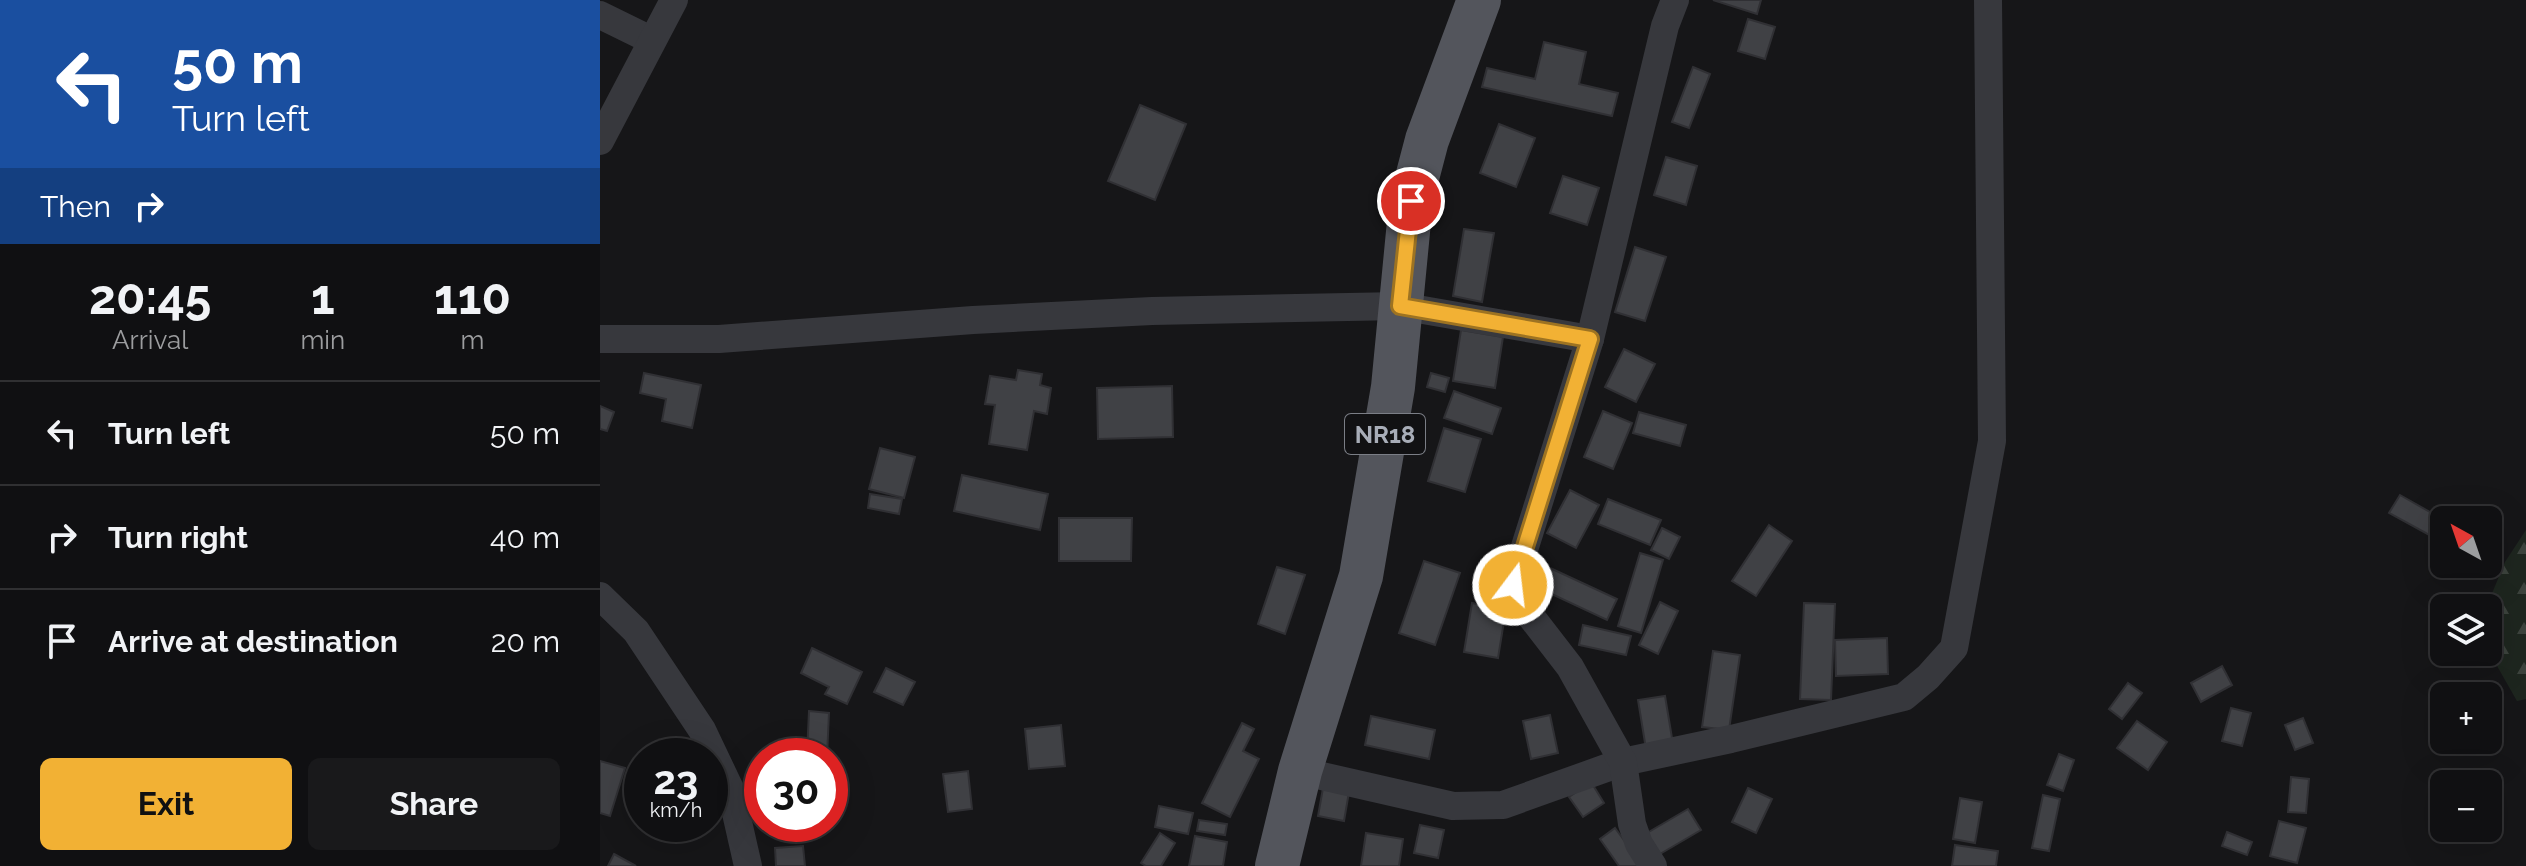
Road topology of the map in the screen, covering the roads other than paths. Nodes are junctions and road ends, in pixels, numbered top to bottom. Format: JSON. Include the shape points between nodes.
{"nodes":[{"id":1,"x":674,"y":0,"type":"edge"},
{"id":2,"x":1479,"y":0,"type":"edge"},
{"id":3,"x":1675,"y":0,"type":"edge"},
{"id":4,"x":1988,"y":0,"type":"edge"},
{"id":5,"x":600,"y":15,"type":"edge"},
{"id":6,"x":651,"y":40,"type":"junction"},
{"id":7,"x":600,"y":141,"type":"edge"},
{"id":8,"x":1400,"y":306,"type":"junction"},
{"id":9,"x":600,"y":339,"type":"edge"},
{"id":10,"x":1590,"y":339,"type":"junction"},
{"id":11,"x":600,"y":596,"type":"edge"},
{"id":12,"x":1623,"y":762,"type":"junction"},
{"id":13,"x":1300,"y":771,"type":"junction"},
{"id":14,"x":748,"y":866,"type":"edge"},
{"id":15,"x":1277,"y":866,"type":"edge"},
{"id":16,"x":1653,"y":866,"type":"edge"}],
"edges":[{"from":1,"to":6,"type":"street"},
{"from":2,"to":8,"type":"main road","number":"NR18","via":[[1427,140],[1411,201]]},
{"from":3,"to":10,"type":"street"},
{"from":4,"to":12,"type":"street","via":[[1992,441],[1954,648],[1904,697]]},
{"from":5,"to":6,"type":"street"},
{"from":6,"to":7,"type":"street"},
{"from":8,"to":9,"type":"street","via":[[1152,311],[719,339]]},
{"from":8,"to":10,"type":"street"},
{"from":8,"to":13,"type":"main road","number":"NR18","via":[[1393,387],[1361,576]]},
{"from":10,"to":12,"type":"street","via":[[1513,585],[1519,601],[1570,667]]},
{"from":11,"to":14,"type":"street","via":[[636,631],[702,730],[731,791]]},
{"from":12,"to":13,"type":"street","via":[[1503,805],[1453,806]]},
{"from":12,"to":16,"type":"street","via":[[1632,824]]},
{"from":13,"to":15,"type":"main road","number":"NR18"}]}
